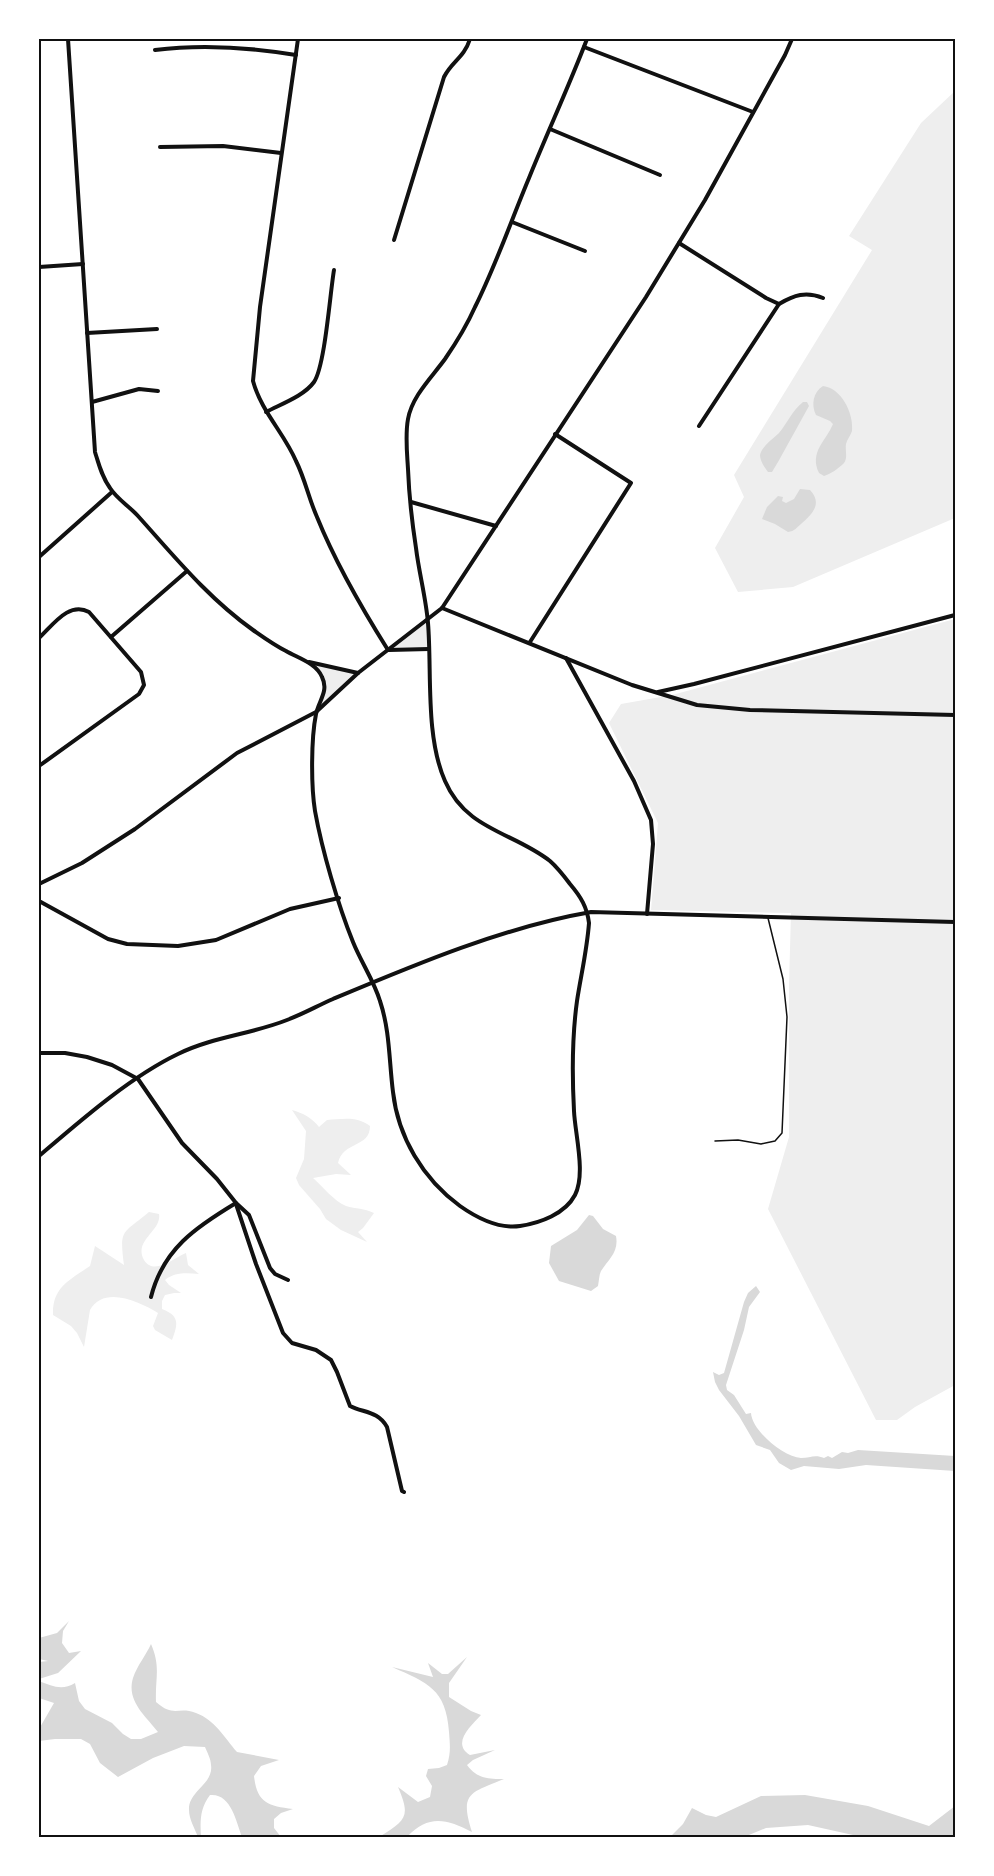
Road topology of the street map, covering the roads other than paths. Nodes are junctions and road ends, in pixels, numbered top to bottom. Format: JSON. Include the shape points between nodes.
{"nodes":[{"id":1,"x":68,"y":39,"type":"edge"},
{"id":2,"x":298,"y":39,"type":"edge"},
{"id":3,"x":470,"y":39,"type":"edge"},
{"id":4,"x":587,"y":39,"type":"edge"},
{"id":5,"x":792,"y":39,"type":"edge"},
{"id":6,"x":584,"y":46,"type":"junction"},
{"id":7,"x":155,"y":50,"type":"dead end"},
{"id":8,"x":296,"y":55,"type":"junction"},
{"id":9,"x":753,"y":112,"type":"junction"},
{"id":10,"x":550,"y":129,"type":"junction"},
{"id":11,"x":160,"y":147,"type":"dead end"},
{"id":12,"x":281,"y":153,"type":"junction"},
{"id":13,"x":660,"y":175,"type":"dead end"},
{"id":14,"x":512,"y":222,"type":"junction"},
{"id":15,"x":394,"y":240,"type":"dead end"},
{"id":16,"x":679,"y":243,"type":"junction"},
{"id":17,"x":585,"y":251,"type":"dead end"},
{"id":18,"x":82,"y":264,"type":"junction"},
{"id":19,"x":39,"y":267,"type":"edge"},
{"id":20,"x":334,"y":270,"type":"dead end"},
{"id":21,"x":823,"y":298,"type":"dead end"},
{"id":22,"x":779,"y":304,"type":"junction"},
{"id":23,"x":157,"y":329,"type":"dead end"},
{"id":24,"x":87,"y":333,"type":"junction"},
{"id":25,"x":158,"y":391,"type":"dead end"},
{"id":26,"x":92,"y":402,"type":"junction"},
{"id":27,"x":266,"y":412,"type":"junction"},
{"id":28,"x":699,"y":426,"type":"dead end"},
{"id":29,"x":555,"y":434,"type":"junction"},
{"id":30,"x":112,"y":492,"type":"junction"},
{"id":31,"x":411,"y":502,"type":"junction"},
{"id":32,"x":496,"y":526,"type":"junction"},
{"id":33,"x":39,"y":557,"type":"edge"},
{"id":34,"x":186,"y":571,"type":"junction"},
{"id":35,"x":442,"y":608,"type":"junction"},
{"id":36,"x":955,"y":615,"type":"edge"},
{"id":37,"x":428,"y":621,"type":"junction"},
{"id":38,"x":111,"y":637,"type":"junction"},
{"id":39,"x":39,"y":638,"type":"edge"},
{"id":40,"x":530,"y":642,"type":"junction"},
{"id":41,"x":429,"y":649,"type":"junction"},
{"id":42,"x":388,"y":650,"type":"junction"},
{"id":43,"x":566,"y":657,"type":"junction"},
{"id":44,"x":308,"y":662,"type":"junction"},
{"id":45,"x":358,"y":673,"type":"junction"},
{"id":46,"x":657,"y":692,"type":"junction"},
{"id":47,"x":316,"y":712,"type":"junction"},
{"id":48,"x":955,"y":715,"type":"edge"},
{"id":49,"x":39,"y":766,"type":"edge"},
{"id":50,"x":39,"y":884,"type":"edge"},
{"id":51,"x":339,"y":897,"type":"junction"},
{"id":52,"x":39,"y":901,"type":"edge"},
{"id":53,"x":588,"y":913,"type":"junction"},
{"id":54,"x":647,"y":914,"type":"junction"},
{"id":55,"x":768,"y":917,"type":"junction"},
{"id":56,"x":955,"y":922,"type":"edge"},
{"id":57,"x":372,"y":983,"type":"junction"},
{"id":58,"x":39,"y":1053,"type":"edge"},
{"id":59,"x":138,"y":1079,"type":"junction"},
{"id":60,"x":715,"y":1141,"type":"dead end"},
{"id":61,"x":39,"y":1156,"type":"edge"},
{"id":62,"x":236,"y":1203,"type":"junction"},
{"id":63,"x":288,"y":1280,"type":"dead end"},
{"id":64,"x":151,"y":1297,"type":"dead end"},
{"id":65,"x":404,"y":1492,"type":"dead end"}],
"edges":[{"from":1,"to":18,"type":"street"},
{"from":2,"to":8,"type":"street"},
{"from":3,"to":15,"type":"street","via":[[464,55],[444,77]]},
{"from":4,"to":6,"type":"street"},
{"from":5,"to":9,"type":"street"},
{"from":6,"to":9,"type":"street"},
{"from":6,"to":10,"type":"street"},
{"from":7,"to":8,"type":"street","via":[[235,46]]},
{"from":8,"to":12,"type":"street"},
{"from":9,"to":16,"type":"street"},
{"from":10,"to":13,"type":"street"},
{"from":10,"to":14,"type":"street"},
{"from":11,"to":12,"type":"street","via":[[224,146]]},
{"from":12,"to":27,"type":"street","via":[[253,372],[256,392]]},
{"from":14,"to":17,"type":"street"},
{"from":14,"to":31,"type":"street","via":[[474,310],[410,411],[406,445]]},
{"from":16,"to":22,"type":"street"},
{"from":16,"to":29,"type":"street"},
{"from":18,"to":19,"type":"street"},
{"from":18,"to":24,"type":"street"},
{"from":20,"to":27,"type":"street","via":[[316,376],[307,388]]},
{"from":21,"to":22,"type":"street","via":[[804,294]]},
{"from":22,"to":28,"type":"street"},
{"from":23,"to":24,"type":"street"},
{"from":24,"to":26,"type":"street"},
{"from":25,"to":26,"type":"street","via":[[139,389]]},
{"from":26,"to":30,"type":"street","via":[[95,453]]},
{"from":27,"to":42,"type":"street","via":[[297,462],[339,568]]},
{"from":29,"to":32,"type":"street"},
{"from":29,"to":40,"type":"street","via":[[631,483]]},
{"from":30,"to":33,"type":"street"},
{"from":30,"to":34,"type":"street","via":[[130,506]]},
{"from":31,"to":32,"type":"street"},
{"from":31,"to":37,"type":"street"},
{"from":32,"to":35,"type":"street"},
{"from":34,"to":38,"type":"street"},
{"from":34,"to":44,"type":"street","via":[[251,628]]},
{"from":35,"to":37,"type":"street"},
{"from":35,"to":40,"type":"street"},
{"from":36,"to":46,"type":"street"},
{"from":37,"to":41,"type":"street"},
{"from":37,"to":42,"type":"street"},
{"from":38,"to":39,"type":"street","via":[[89,612],[72,608]]},
{"from":38,"to":49,"type":"street","via":[[141,672],[143,689]]},
{"from":40,"to":43,"type":"street"},
{"from":41,"to":42,"type":"street"},
{"from":41,"to":53,"type":"street","via":[[437,756],[458,804],[484,825],[550,862],[582,898]]},
{"from":42,"to":45,"type":"street"},
{"from":43,"to":46,"type":"street"},
{"from":43,"to":54,"type":"street","via":[[651,820],[653,844]]},
{"from":44,"to":45,"type":"street"},
{"from":44,"to":47,"type":"street","via":[[320,673],[325,688]]},
{"from":45,"to":47,"type":"street"},
{"from":46,"to":48,"type":"street","via":[[711,707]]},
{"from":47,"to":50,"type":"street","via":[[237,753],[135,830]]},
{"from":47,"to":51,"type":"street","via":[[312,773],[315,811]]},
{"from":51,"to":52,"type":"street","via":[[290,909],[216,940],[169,946],[108,939]]},
{"from":51,"to":57,"type":"street","via":[[352,940]]},
{"from":53,"to":54,"type":"street"},
{"from":53,"to":57,"type":"street","via":[[492,938]]},
{"from":53,"to":57,"type":"street","via":[[588,939],[574,1030],[578,1185],[573,1199],[562,1210],[536,1223],[515,1227],[491,1223],[447,1195],[423,1168],[396,1114],[387,1028]]},
{"from":54,"to":55,"type":"street"},
{"from":55,"to":56,"type":"street"},
{"from":55,"to":60,"type":"lane","via":[[783,979],[787,1017],[782,1133],[775,1141],[761,1144]]},
{"from":57,"to":59,"type":"street","via":[[275,1025],[180,1053]]},
{"from":58,"to":59,"type":"street","via":[[87,1057]]},
{"from":59,"to":61,"type":"street"},
{"from":59,"to":62,"type":"street","via":[[182,1143]]},
{"from":62,"to":63,"type":"street","via":[[249,1215],[270,1268]]},
{"from":62,"to":64,"type":"street","via":[[198,1226],[179,1244],[159,1274]]},
{"from":62,"to":65,"type":"street","via":[[283,1334],[292,1343],[326,1356],[350,1406],[383,1419]]}]}
